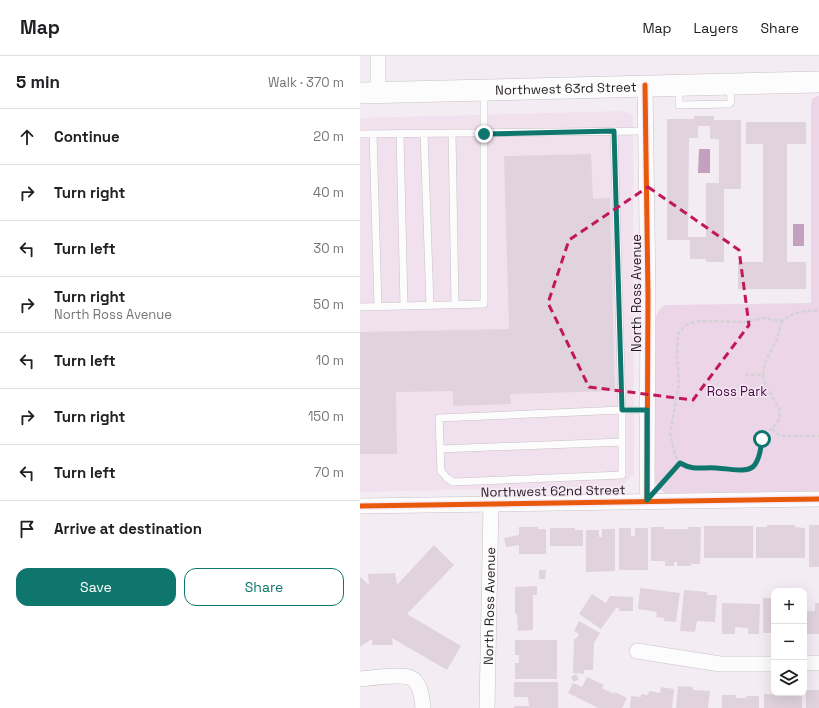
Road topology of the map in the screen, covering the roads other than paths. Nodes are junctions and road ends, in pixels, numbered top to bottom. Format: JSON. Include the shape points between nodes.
{"nodes":[{"id":1,"x":378,"y":56,"type":"edge"},
{"id":2,"x":819,"y":82,"type":"edge"},
{"id":3,"x":645,"y":86,"type":"junction"},
{"id":4,"x":484,"y":90,"type":"junction"},
{"id":5,"x":369,"y":93,"type":"edge"},
{"id":6,"x":614,"y":131,"type":"junction"},
{"id":7,"x":646,"y":131,"type":"junction"},
{"id":8,"x":424,"y":133,"type":"junction"},
{"id":9,"x":452,"y":133,"type":"junction"},
{"id":10,"x":360,"y":134,"type":"edge"},
{"id":11,"x":374,"y":134,"type":"junction"},
{"id":12,"x":400,"y":134,"type":"junction"},
{"id":13,"x":484,"y":134,"type":"junction"},
{"id":14,"x":455,"y":304,"type":"junction"},
{"id":15,"x":430,"y":305,"type":"junction"},
{"id":16,"x":378,"y":306,"type":"junction"},
{"id":17,"x":404,"y":306,"type":"junction"},
{"id":18,"x":360,"y":307,"type":"edge"},
{"id":19,"x":622,"y":410,"type":"junction"},
{"id":20,"x":647,"y":410,"type":"junction"},
{"id":21,"x":622,"y":442,"type":"junction"},
{"id":22,"x":440,"y":449,"type":"junction"},
{"id":23,"x":819,"y":498,"type":"edge"},
{"id":24,"x":647,"y":500,"type":"junction"},
{"id":25,"x":490,"y":504,"type":"junction"},
{"id":26,"x":360,"y":506,"type":"edge"},
{"id":27,"x":637,"y":651,"type":"dead end"},
{"id":28,"x":807,"y":663,"type":"edge"},
{"id":29,"x":819,"y":663,"type":"edge"},
{"id":30,"x":771,"y":664,"type":"edge"},
{"id":31,"x":360,"y":680,"type":"edge"},
{"id":32,"x":423,"y":708,"type":"edge"},
{"id":33,"x":487,"y":708,"type":"edge"}],
"edges":[{"from":1,"to":5,"type":"street"},
{"from":2,"to":3,"type":"main road","name":"Northwest 63rd Street"},
{"from":3,"to":4,"type":"main road","name":"Northwest 63rd Street"},
{"from":3,"to":7,"type":"street","name":"North Ross Avenue"},
{"from":4,"to":5,"type":"main road","name":"Northwest 63rd Street"},
{"from":4,"to":13,"type":"lane"},
{"from":6,"to":7,"type":"lane"},
{"from":6,"to":13,"type":"lane"},
{"from":6,"to":19,"type":"lane"},
{"from":7,"to":20,"type":"street","name":"North Ross Avenue"},
{"from":8,"to":9,"type":"lane"},
{"from":8,"to":12,"type":"lane"},
{"from":8,"to":15,"type":"lane"},
{"from":9,"to":13,"type":"lane"},
{"from":9,"to":14,"type":"lane"},
{"from":10,"to":11,"type":"lane"},
{"from":11,"to":12,"type":"lane"},
{"from":11,"to":16,"type":"lane"},
{"from":12,"to":17,"type":"lane"},
{"from":13,"to":14,"type":"lane","via":[[484,304]]},
{"from":14,"to":15,"type":"lane"},
{"from":15,"to":17,"type":"lane"},
{"from":16,"to":17,"type":"lane"},
{"from":16,"to":18,"type":"lane"},
{"from":19,"to":20,"type":"lane"},
{"from":19,"to":21,"type":"lane"},
{"from":19,"to":22,"type":"lane","via":[[439,418]]},
{"from":20,"to":24,"type":"street","name":"North Ross Avenue"},
{"from":21,"to":22,"type":"lane"},
{"from":21,"to":22,"type":"lane","via":[[622,475],[453,482],[441,471]]},
{"from":23,"to":24,"type":"street","name":"Northwest 62nd Street"},
{"from":24,"to":25,"type":"street","name":"Northwest 62nd Street"},
{"from":25,"to":26,"type":"street","name":"Northwest 62nd Street"},
{"from":25,"to":33,"type":"street","name":"North Ross Avenue"},
{"from":27,"to":30,"type":"street","via":[[720,664]]},
{"from":28,"to":29,"type":"street"},
{"from":31,"to":32,"type":"street","via":[[387,677],[413,679],[421,693]]}]}
